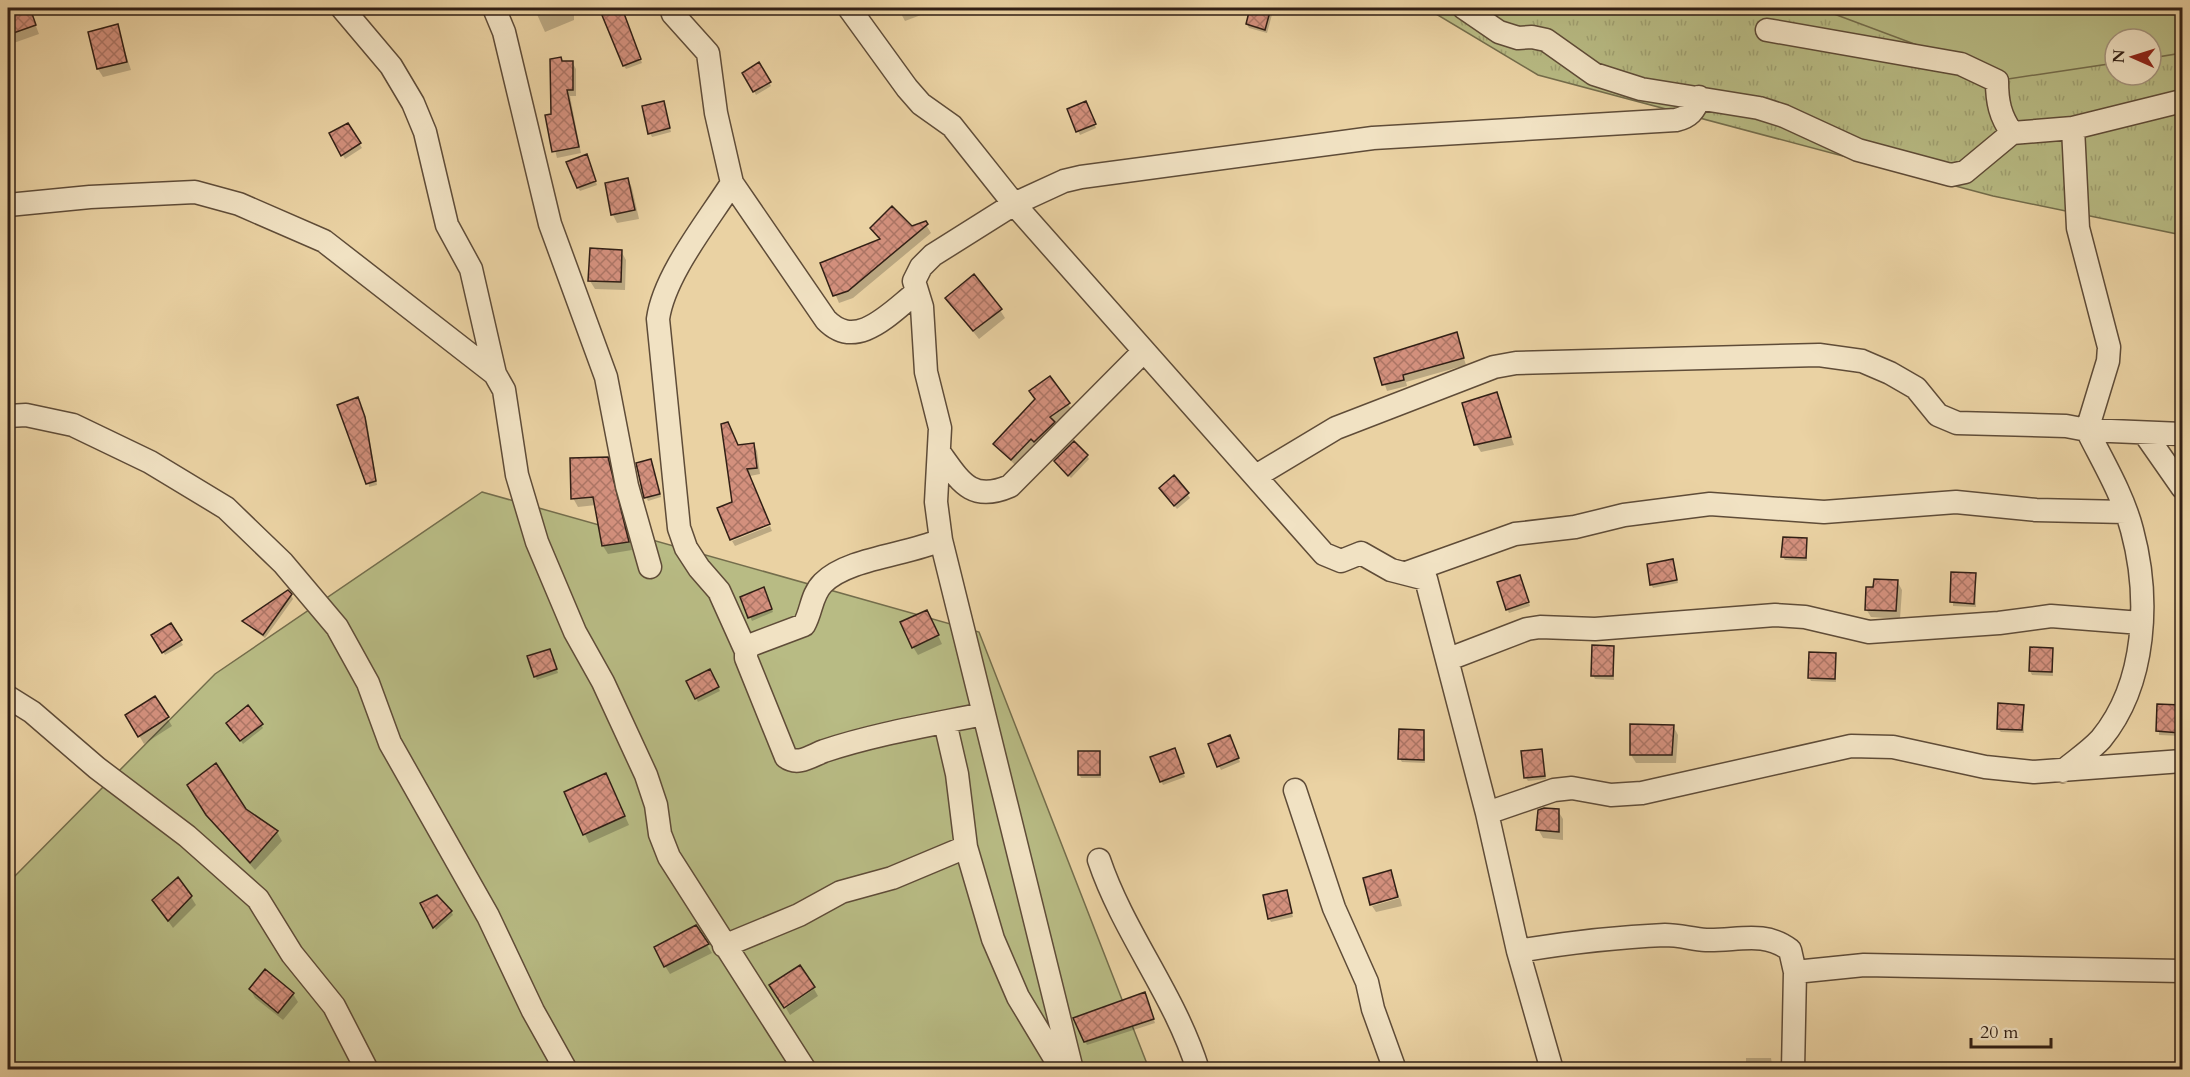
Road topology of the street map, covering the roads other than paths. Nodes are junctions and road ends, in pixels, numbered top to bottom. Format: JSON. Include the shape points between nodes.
{"nodes":[{"id":1,"x":342,"y":8,"type":"edge"},
{"id":2,"x":494,"y":8,"type":"edge"},
{"id":3,"x":671,"y":8,"type":"edge"},
{"id":4,"x":849,"y":8,"type":"edge"},
{"id":5,"x":1464,"y":8,"type":"edge"},
{"id":6,"x":1767,"y":30,"type":"dead end"},
{"id":7,"x":1699,"y":97,"type":"junction"},
{"id":8,"x":2182,"y":101,"type":"edge"},
{"id":9,"x":2073,"y":128,"type":"junction"},
{"id":10,"x":2012,"y":133,"type":"junction"},
{"id":11,"x":732,"y":183,"type":"junction"},
{"id":12,"x":1014,"y":204,"type":"junction"},
{"id":13,"x":8,"y":205,"type":"edge"},
{"id":14,"x":917,"y":292,"type":"junction"},
{"id":15,"x":1143,"y":352,"type":"junction"},
{"id":16,"x":495,"y":374,"type":"junction"},
{"id":17,"x":8,"y":416,"type":"edge"},
{"id":18,"x":2087,"y":430,"type":"junction"},
{"id":19,"x":2145,"y":434,"type":"junction"},
{"id":20,"x":2182,"y":434,"type":"edge"},
{"id":21,"x":939,"y":452,"type":"junction"},
{"id":22,"x":1256,"y":476,"type":"junction"},
{"id":23,"x":2182,"y":487,"type":"edge"},
{"id":24,"x":2125,"y":512,"type":"junction"},
{"id":25,"x":940,"y":540,"type":"junction"},
{"id":26,"x":650,"y":567,"type":"dead end"},
{"id":27,"x":1406,"y":573,"type":"junction"},
{"id":28,"x":2141,"y":623,"type":"junction"},
{"id":29,"x":746,"y":651,"type":"junction"},
{"id":30,"x":1449,"y":659,"type":"junction"},
{"id":31,"x":8,"y":697,"type":"edge"},
{"id":32,"x":983,"y":714,"type":"junction"},
{"id":33,"x":945,"y":722,"type":"junction"},
{"id":34,"x":2182,"y":760,"type":"edge"},
{"id":35,"x":2063,"y":771,"type":"junction"},
{"id":36,"x":1295,"y":790,"type":"dead end"},
{"id":37,"x":1487,"y":813,"type":"junction"},
{"id":38,"x":966,"y":847,"type":"junction"},
{"id":39,"x":1099,"y":860,"type":"dead end"},
{"id":40,"x":724,"y":946,"type":"junction"},
{"id":41,"x":1518,"y":951,"type":"junction"},
{"id":42,"x":2182,"y":971,"type":"edge"},
{"id":43,"x":1795,"y":972,"type":"junction"},
{"id":44,"x":1200,"y":1068,"type":"edge"},
{"id":45,"x":1389,"y":1068,"type":"edge"},
{"id":46,"x":367,"y":1070,"type":"edge"},
{"id":47,"x":566,"y":1070,"type":"edge"},
{"id":48,"x":805,"y":1070,"type":"edge"},
{"id":49,"x":1062,"y":1070,"type":"edge"},
{"id":50,"x":1072,"y":1070,"type":"edge"},
{"id":51,"x":1552,"y":1070,"type":"edge"},
{"id":52,"x":1793,"y":1070,"type":"edge"}],
"edges":[{"from":1,"to":16,"type":"street","via":[[391,66],[413,103],[425,132],[447,225],[471,269]]},
{"from":2,"to":26,"type":"street","via":[[504,32],[550,224],[606,377],[627,486]]},
{"from":3,"to":11,"type":"street","via":[[708,53],[716,113]]},
{"from":4,"to":12,"type":"street","via":[[907,88],[921,104],[952,126]]},
{"from":5,"to":7,"type":"street","via":[[1499,32],[1546,40],[1594,74],[1641,89]]},
{"from":6,"to":10,"type":"street","via":[[1961,64],[1986,74],[1996,81],[2002,118]]},
{"from":7,"to":10,"type":"street","via":[[1759,108],[1858,150],[1951,175],[1965,172]]},
{"from":7,"to":12,"type":"street","via":[[1696,108],[1687,117],[1676,120],[1342,141],[1081,177]]},
{"from":8,"to":9,"type":"street"},
{"from":9,"to":10,"type":"street"},
{"from":9,"to":18,"type":"street","via":[[2078,228],[2109,347]]},
{"from":11,"to":14,"type":"street","via":[[835,329],[846,334],[873,326]]},
{"from":11,"to":29,"type":"street","via":[[668,285],[658,319],[679,528],[686,548],[719,591]]},
{"from":12,"to":14,"type":"street","via":[[933,255],[914,281]]},
{"from":12,"to":15,"type":"street"},
{"from":13,"to":16,"type":"street","via":[[195,192],[239,204],[324,241]]},
{"from":14,"to":21,"type":"street","via":[[922,307],[926,372],[940,428]]},
{"from":15,"to":21,"type":"street","via":[[1010,486],[993,494],[974,491],[959,480]]},
{"from":15,"to":22,"type":"street"},
{"from":16,"to":40,"type":"street","via":[[504,390],[517,475],[537,542],[575,632],[642,764],[669,857]]},
{"from":17,"to":47,"type":"street","via":[[26,415],[73,425],[150,462],[226,508],[291,572],[342,636],[368,683],[390,743],[488,916],[532,1011]]},
{"from":18,"to":19,"type":"street"},
{"from":18,"to":22,"type":"street","via":[[1957,423],[1938,415],[1916,388],[1890,373],[1862,361],[1819,355],[1516,363],[1494,367],[1362,416]]},
{"from":18,"to":24,"type":"street"},
{"from":19,"to":20,"type":"street"},
{"from":19,"to":23,"type":"street"},
{"from":21,"to":25,"type":"street","via":[[936,502]]},
{"from":22,"to":27,"type":"street","via":[[1333,560],[1361,553],[1391,570]]},
{"from":24,"to":27,"type":"street","via":[[2036,510],[1956,502],[1824,512],[1710,504],[1515,534]]},
{"from":24,"to":28,"type":"street","via":[[2132,530],[2140,585]]},
{"from":25,"to":29,"type":"street","via":[[845,569],[824,583],[813,598],[804,625],[751,645]]},
{"from":25,"to":32,"type":"street"},
{"from":27,"to":30,"type":"street","via":[[1426,579],[1430,585],[1433,611]]},
{"from":28,"to":30,"type":"street","via":[[2050,616],[1869,632],[1805,617],[1775,615],[1596,629],[1540,627]]},
{"from":28,"to":35,"type":"street","via":[[2133,681],[2116,715],[2100,739]]},
{"from":29,"to":33,"type":"street","via":[[772,724],[791,761]]},
{"from":30,"to":37,"type":"street"},
{"from":31,"to":46,"type":"street","via":[[188,836],[258,900],[292,954],[334,1006]]},
{"from":32,"to":33,"type":"street"},
{"from":32,"to":50,"type":"street"},
{"from":33,"to":38,"type":"street","via":[[957,774]]},
{"from":34,"to":35,"type":"street"},
{"from":35,"to":37,"type":"street","via":[[1985,767],[1893,747],[1851,746],[1642,793],[1611,795],[1572,788],[1554,790]]},
{"from":36,"to":45,"type":"street","via":[[1334,909],[1367,982]]},
{"from":37,"to":41,"type":"street"},
{"from":38,"to":40,"type":"street","via":[[892,878],[840,892],[799,915]]},
{"from":38,"to":49,"type":"street","via":[[997,949],[1018,997]]},
{"from":39,"to":44,"type":"street","via":[[1110,895]]},
{"from":40,"to":48,"type":"street"},
{"from":41,"to":43,"type":"street","via":[[1667,935],[1760,938],[1777,940],[1790,950]]},
{"from":41,"to":51,"type":"street"},
{"from":42,"to":43,"type":"street","via":[[1864,965]]},
{"from":43,"to":52,"type":"street"}]}
